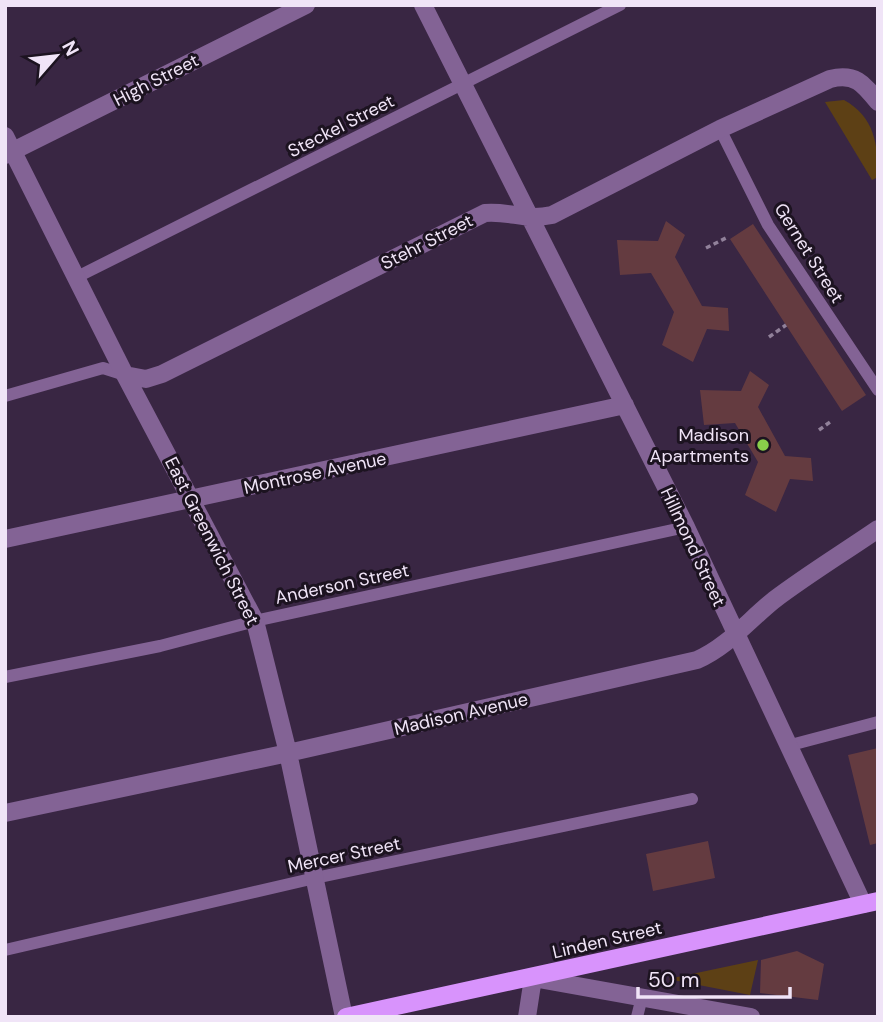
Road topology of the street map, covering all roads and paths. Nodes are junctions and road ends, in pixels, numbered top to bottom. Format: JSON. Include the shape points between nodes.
{"nodes":[{"id":1,"x":306,"y":5,"type":"edge"},
{"id":2,"x":423,"y":5,"type":"edge"},
{"id":3,"x":620,"y":5,"type":"edge"},
{"id":4,"x":463,"y":85,"type":"junction"},
{"id":5,"x":878,"y":102,"type":"edge"},
{"id":6,"x":720,"y":130,"type":"junction"},
{"id":7,"x":8,"y":148,"type":"edge"},
{"id":8,"x":531,"y":220,"type":"junction"},
{"id":9,"x":727,"y":237,"type":"dead end"},
{"id":10,"x":706,"y":248,"type":"dead end"},
{"id":11,"x":77,"y":277,"type":"junction"},
{"id":12,"x":786,"y":326,"type":"dead end"},
{"id":13,"x":769,"y":337,"type":"dead end"},
{"id":14,"x":125,"y":375,"type":"junction"},
{"id":15,"x":878,"y":390,"type":"edge"},
{"id":16,"x":5,"y":396,"type":"edge"},
{"id":17,"x":625,"y":405,"type":"junction"},
{"id":18,"x":830,"y":422,"type":"dead end"},
{"id":19,"x":820,"y":430,"type":"dead end"},
{"id":20,"x":193,"y":500,"type":"junction"},
{"id":21,"x":686,"y":527,"type":"junction"},
{"id":22,"x":878,"y":529,"type":"edge"},
{"id":23,"x":5,"y":539,"type":"edge"},
{"id":24,"x":255,"y":621,"type":"junction"},
{"id":25,"x":734,"y":634,"type":"junction"},
{"id":26,"x":5,"y":677,"type":"edge"},
{"id":27,"x":878,"y":722,"type":"edge"},
{"id":28,"x":787,"y":746,"type":"junction"},
{"id":29,"x":288,"y":753,"type":"junction"},
{"id":30,"x":692,"y":799,"type":"dead end"},
{"id":31,"x":5,"y":813,"type":"edge"},
{"id":32,"x":314,"y":878,"type":"junction"},
{"id":33,"x":870,"y":903,"type":"edge"},
{"id":34,"x":5,"y":950,"type":"edge"},
{"id":35,"x":533,"y":978,"type":"junction"},
{"id":36,"x":642,"y":998,"type":"junction"},
{"id":37,"x":345,"y":1017,"type":"edge"},
{"id":38,"x":527,"y":1017,"type":"edge"},
{"id":39,"x":637,"y":1017,"type":"edge"},
{"id":40,"x":751,"y":1017,"type":"edge"}],
"edges":[{"from":1,"to":7,"type":"street","name":"High Street"},
{"from":2,"to":4,"type":"street","name":"Hillmond Street"},
{"from":3,"to":4,"type":"lane","name":"Steckel Street"},
{"from":4,"to":8,"type":"street","name":"Hillmond Street"},
{"from":4,"to":11,"type":"lane","name":"Steckel Street"},
{"from":5,"to":6,"type":"street","via":[[862,82],[846,75],[808,87]]},
{"from":6,"to":8,"type":"street","via":[[552,215]]},
{"from":6,"to":15,"type":"lane","name":"Gernet Street","via":[[768,225]]},
{"from":7,"to":11,"type":"street","name":"East Greenwich Street"},
{"from":8,"to":14,"type":"street","name":"Stehr Street","via":[[507,211],[485,213],[162,374],[146,379]]},
{"from":8,"to":17,"type":"street","name":"Hillmond Street"},
{"from":9,"to":10,"type":"path"},
{"from":11,"to":14,"type":"street","name":"East Greenwich Street"},
{"from":12,"to":13,"type":"path"},
{"from":14,"to":16,"type":"lane","via":[[103,369]]},
{"from":14,"to":20,"type":"street","name":"East Greenwich Street"},
{"from":17,"to":20,"type":"street","name":"Montrose Avenue"},
{"from":17,"to":21,"type":"street","name":"Hillmond Street"},
{"from":18,"to":19,"type":"path"},
{"from":20,"to":23,"type":"street","name":"Montrose Avenue"},
{"from":20,"to":24,"type":"street","name":"East Greenwich Street"},
{"from":21,"to":24,"type":"lane","name":"Anderson Street"},
{"from":21,"to":25,"type":"street","name":"Hillmond Street"},
{"from":22,"to":25,"type":"street","name":"Madison Avenue"},
{"from":24,"to":26,"type":"lane","name":"Anderson Street","via":[[160,646]]},
{"from":24,"to":29,"type":"street","name":"East Greenwich Street"},
{"from":25,"to":28,"type":"street","name":"Hillmond Street"},
{"from":25,"to":29,"type":"street","name":"Madison Avenue","via":[[720,650],[697,660]]},
{"from":27,"to":28,"type":"lane"},
{"from":28,"to":33,"type":"street","name":"Hillmond Street"},
{"from":29,"to":31,"type":"street","name":"Madison Avenue"},
{"from":29,"to":32,"type":"street","name":"East Greenwich Street"},
{"from":30,"to":32,"type":"lane","name":"Mercer Street"},
{"from":32,"to":34,"type":"lane","name":"Mercer Street"},
{"from":32,"to":37,"type":"street","name":"East Greenwich Street"},
{"from":33,"to":35,"type":"main road","name":"Linden Street"},
{"from":35,"to":36,"type":"street"},
{"from":35,"to":37,"type":"main road","name":"Linden Street"},
{"from":35,"to":38,"type":"street"},
{"from":36,"to":39,"type":"lane"},
{"from":36,"to":40,"type":"street"}]}
